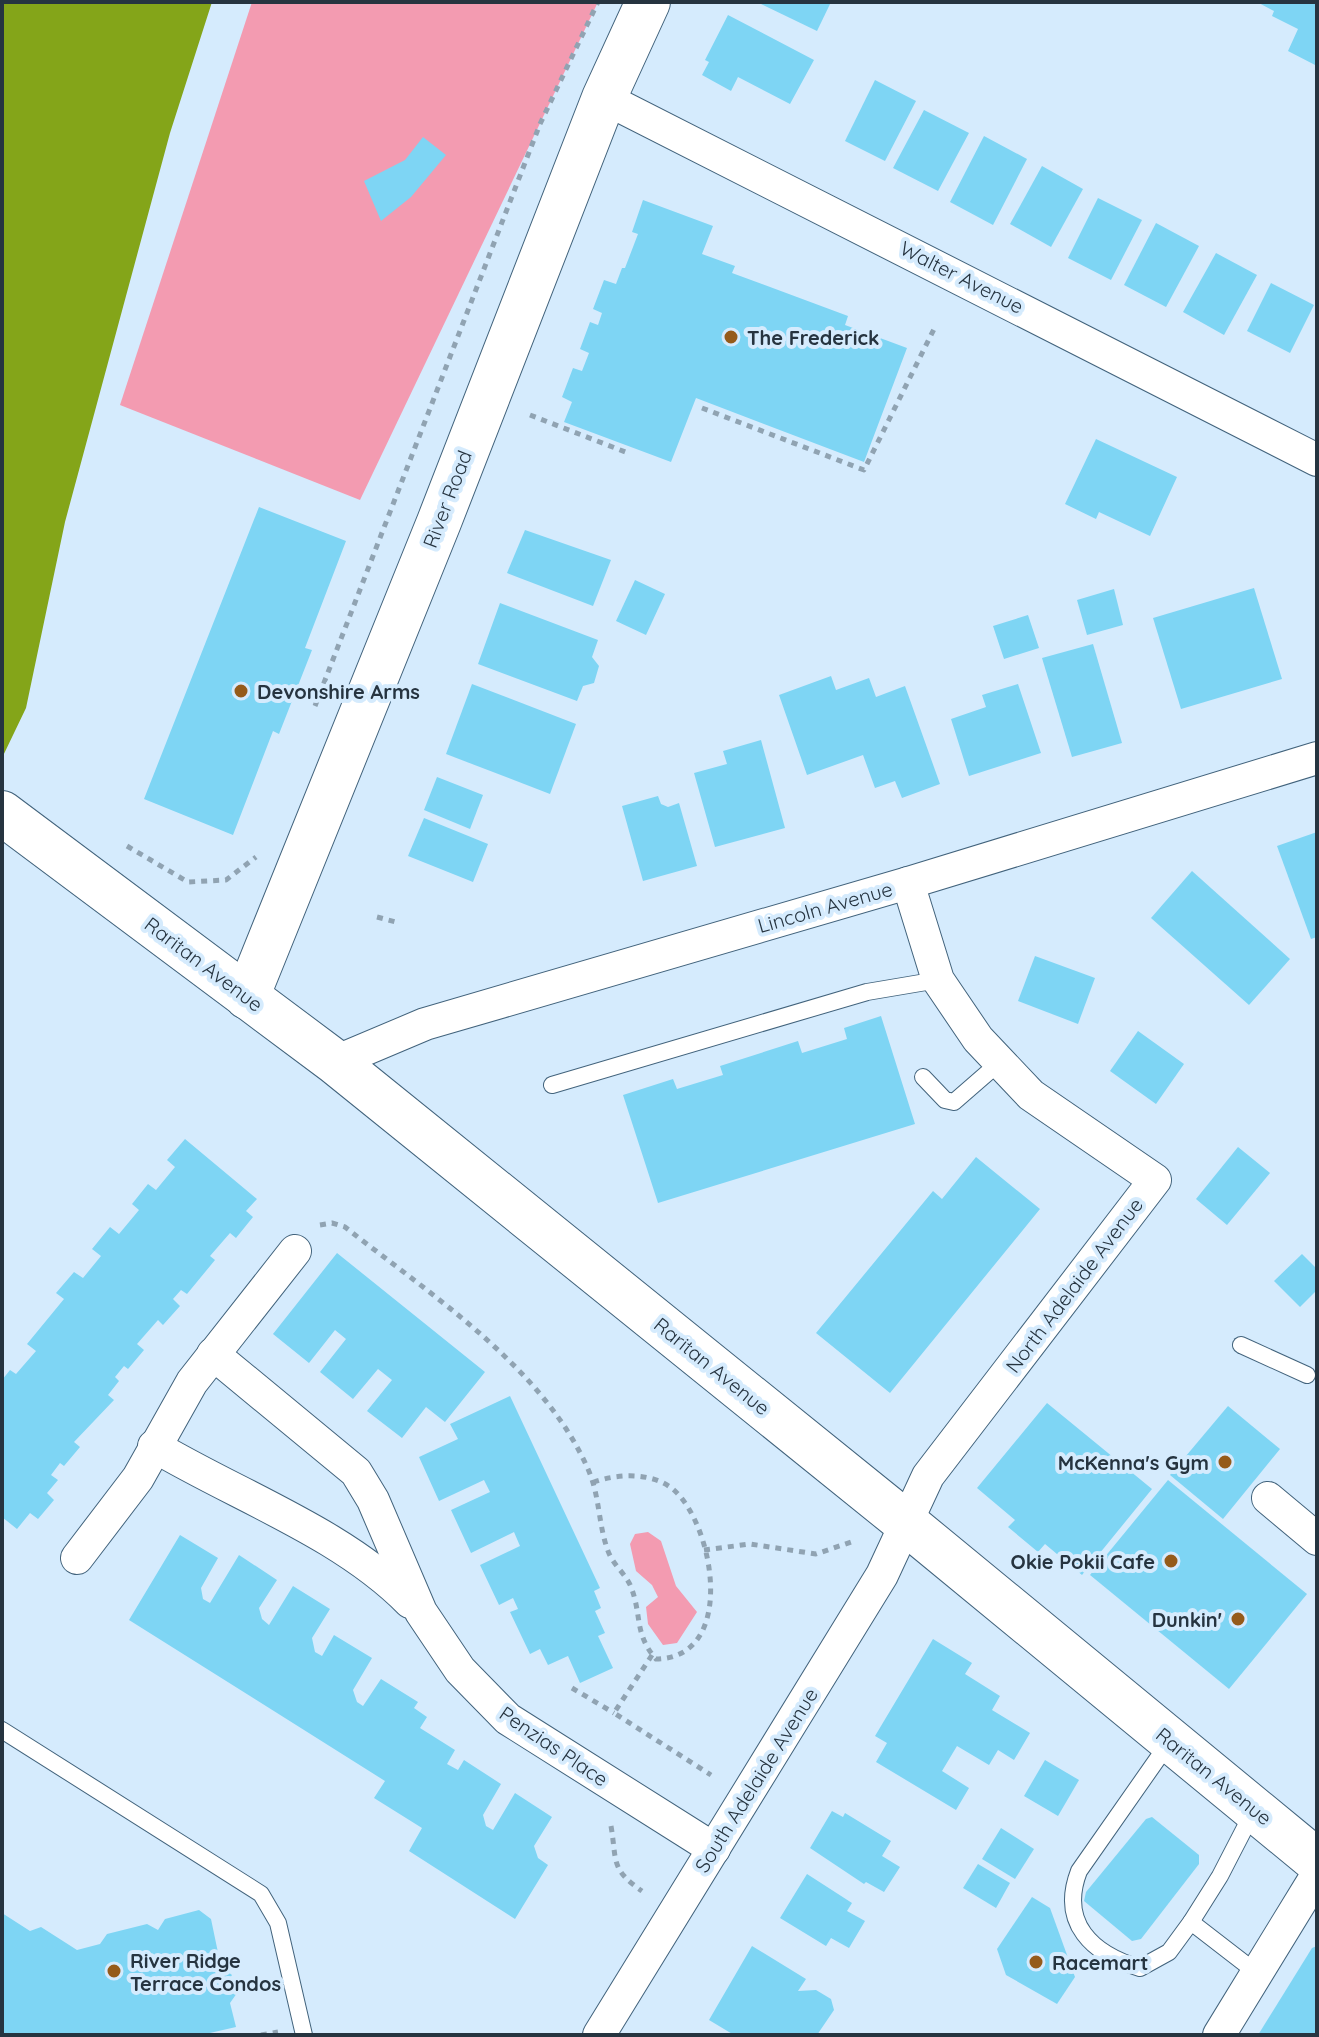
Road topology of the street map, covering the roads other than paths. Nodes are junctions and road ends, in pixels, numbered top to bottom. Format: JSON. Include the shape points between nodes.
{"nodes":[{"id":1,"x":648,"y":2,"type":"edge"},
{"id":2,"x":604,"y":98,"type":"junction"},
{"id":3,"x":1317,"y":460,"type":"edge"},
{"id":4,"x":1317,"y":758,"type":"edge"},
{"id":5,"x":2,"y":813,"type":"edge"},
{"id":6,"x":908,"y":883,"type":"junction"},
{"id":7,"x":938,"y":980,"type":"junction"},
{"id":8,"x":247,"y":997,"type":"junction"},
{"id":9,"x":335,"y":1062,"type":"junction"},
{"id":10,"x":1000,"y":1062,"type":"junction"},
{"id":11,"x":923,"y":1077,"type":"dead end"},
{"id":12,"x":552,"y":1085,"type":"dead end"},
{"id":13,"x":295,"y":1251,"type":"road end"},
{"id":14,"x":1241,"y":1345,"type":"dead end"},
{"id":15,"x":213,"y":1354,"type":"junction"},
{"id":16,"x":1307,"y":1375,"type":"dead end"},
{"id":17,"x":154,"y":1446,"type":"junction"},
{"id":18,"x":1268,"y":1498,"type":"dead end"},
{"id":19,"x":905,"y":1522,"type":"junction"},
{"id":20,"x":1317,"y":1539,"type":"edge"},
{"id":21,"x":77,"y":1558,"type":"dead end"},
{"id":22,"x":421,"y":1612,"type":"junction"},
{"id":23,"x":2,"y":1730,"type":"edge"},
{"id":24,"x":1171,"y":1740,"type":"junction"},
{"id":25,"x":1254,"y":1808,"type":"junction"},
{"id":26,"x":714,"y":1849,"type":"junction"},
{"id":27,"x":1317,"y":1861,"type":"edge"},
{"id":28,"x":1317,"y":1875,"type":"edge"},
{"id":29,"x":1191,"y":1922,"type":"junction"},
{"id":30,"x":1257,"y":1973,"type":"junction"},
{"id":31,"x":304,"y":2035,"type":"edge"},
{"id":32,"x":599,"y":2035,"type":"edge"},
{"id":33,"x":1219,"y":2035,"type":"edge"}],
"edges":[{"from":1,"to":2,"type":"main road","name":"River Road"},
{"from":2,"to":3,"type":"street","name":"Walter Avenue"},
{"from":2,"to":8,"type":"main road","name":"River Road"},
{"from":4,"to":6,"type":"street","name":"Lincoln Avenue"},
{"from":5,"to":8,"type":"main road","name":"Raritan Avenue"},
{"from":6,"to":7,"type":"street","name":"North Adelaide Avenue"},
{"from":6,"to":9,"type":"street","name":"Lincoln Avenue","via":[[431,1023]]},
{"from":7,"to":10,"type":"street","name":"North Adelaide Avenue"},
{"from":7,"to":12,"type":"lane","via":[[867,992]]},
{"from":8,"to":9,"type":"main road","name":"Raritan Avenue"},
{"from":9,"to":19,"type":"main road","name":"Raritan Avenue"},
{"from":10,"to":11,"type":"lane","via":[[954,1102],[945,1100]]},
{"from":10,"to":19,"type":"street","name":"North Adelaide Avenue","via":[[1031,1095],[1155,1180],[928,1476]]},
{"from":13,"to":15,"type":"street"},
{"from":14,"to":16,"type":"lane"},
{"from":15,"to":17,"type":"street"},
{"from":15,"to":22,"type":"street","name":"Penzias Place","via":[[356,1472]]},
{"from":17,"to":21,"type":"street","via":[[138,1478]]},
{"from":17,"to":22,"type":"street","name":"Penzias Place","via":[[343,1548],[384,1575]]},
{"from":18,"to":20,"type":"street"},
{"from":19,"to":24,"type":"main road","name":"Raritan Avenue"},
{"from":19,"to":26,"type":"street","name":"South Adelaide Avenue","via":[[882,1575]]},
{"from":22,"to":26,"type":"street","name":"Penzias Place","via":[[460,1670],[508,1719]]},
{"from":23,"to":31,"type":"lane","via":[[261,1894],[278,1923]]},
{"from":24,"to":25,"type":"main road","name":"Raritan Avenue"},
{"from":24,"to":29,"type":"lane","via":[[1079,1871],[1071,1891],[1071,1912],[1087,1938],[1115,1961],[1140,1968],[1169,1952]]},
{"from":25,"to":27,"type":"main road","name":"Raritan Avenue"},
{"from":25,"to":29,"type":"lane"},
{"from":26,"to":32,"type":"street","name":"South Adelaide Avenue"},
{"from":28,"to":30,"type":"street"},
{"from":29,"to":30,"type":"lane"},
{"from":30,"to":33,"type":"street"}]}
